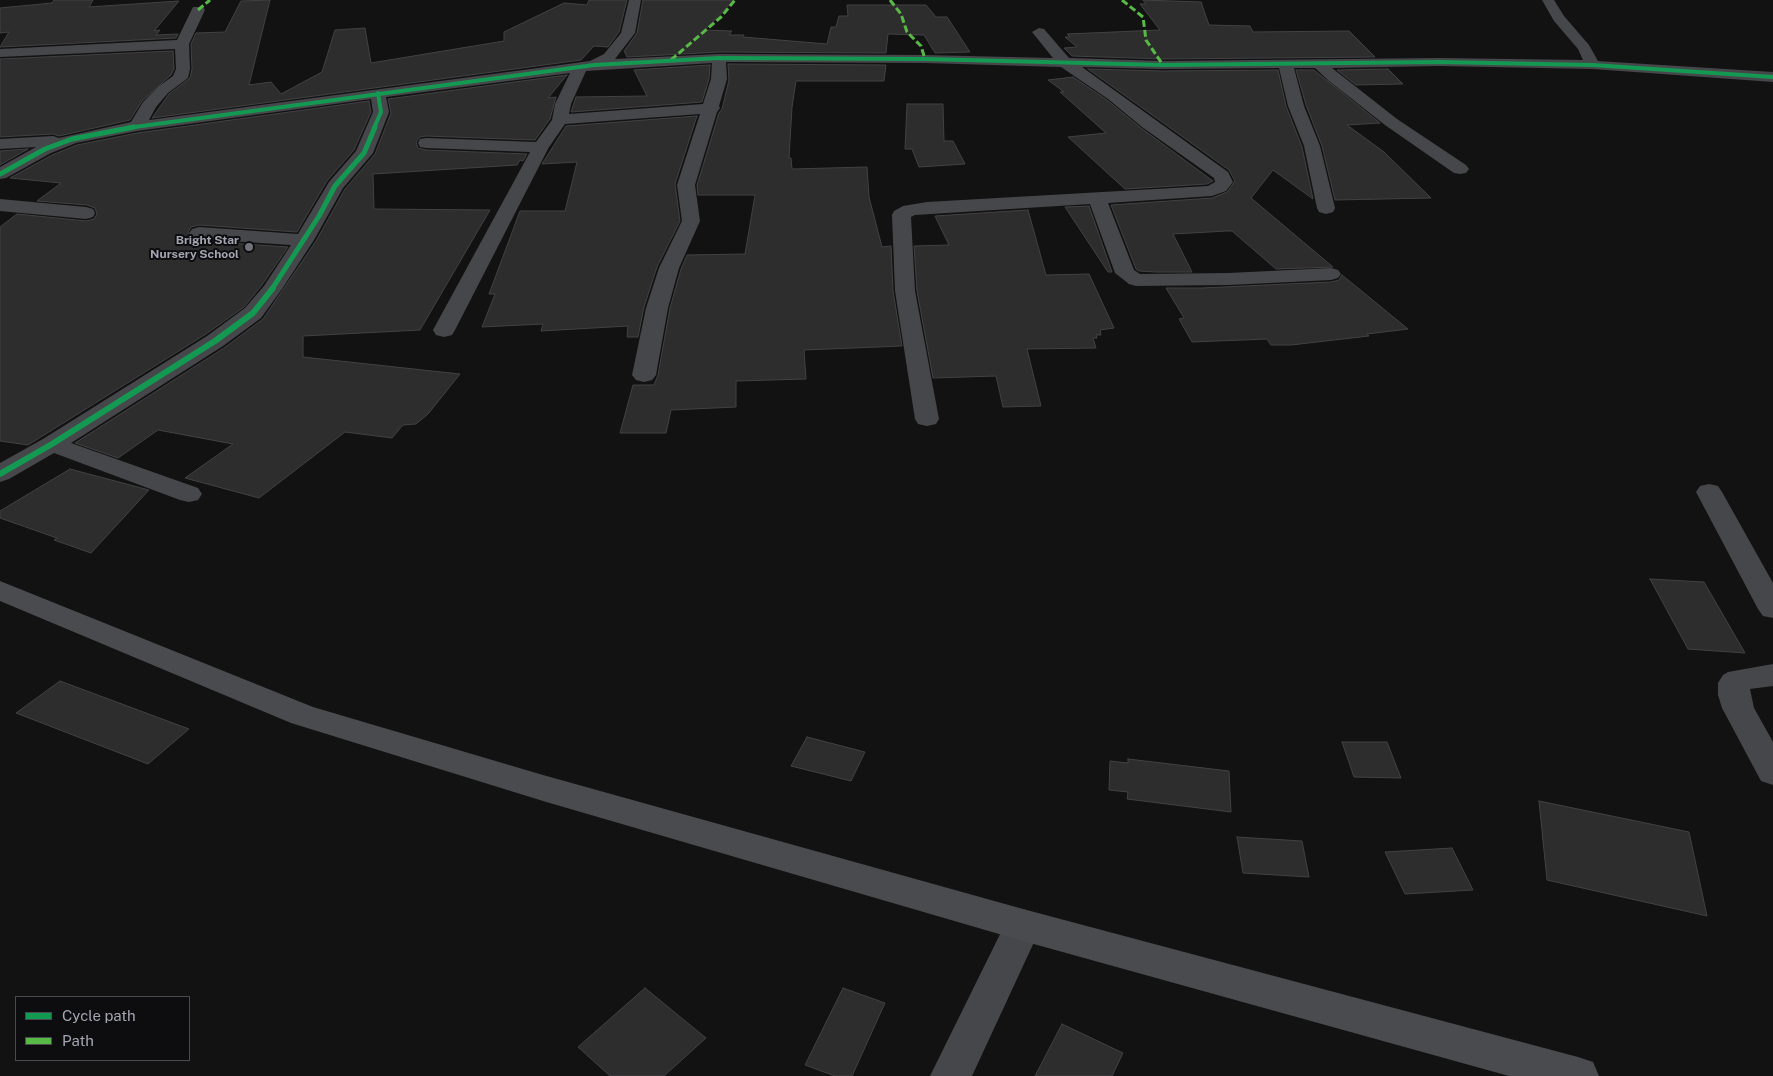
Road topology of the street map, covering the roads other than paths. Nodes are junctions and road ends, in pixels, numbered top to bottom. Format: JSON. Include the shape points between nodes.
{"nodes":[{"id":1,"x":635,"y":0,"type":"edge"},
{"id":2,"x":1548,"y":0,"type":"edge"},
{"id":3,"x":198,"y":10,"type":"dead end"},
{"id":4,"x":1039,"y":32,"type":"dead end"},
{"id":5,"x":182,"y":44,"type":"junction"},
{"id":6,"x":0,"y":53,"type":"edge"},
{"id":7,"x":719,"y":58,"type":"junction"},
{"id":8,"x":1064,"y":62,"type":"junction"},
{"id":9,"x":1318,"y":62,"type":"junction"},
{"id":10,"x":1285,"y":63,"type":"junction"},
{"id":11,"x":1593,"y":65,"type":"junction"},
{"id":12,"x":587,"y":67,"type":"junction"},
{"id":13,"x":1773,"y":76,"type":"edge"},
{"id":14,"x":378,"y":93,"type":"junction"},
{"id":15,"x":712,"y":108,"type":"junction"},
{"id":16,"x":560,"y":120,"type":"junction"},
{"id":17,"x":137,"y":126,"type":"junction"},
{"id":18,"x":72,"y":140,"type":"junction"},
{"id":19,"x":426,"y":143,"type":"dead end"},
{"id":20,"x":0,"y":144,"type":"edge"},
{"id":21,"x":541,"y":147,"type":"junction"},
{"id":22,"x":1460,"y":169,"type":"dead end"},
{"id":23,"x":0,"y":174,"type":"edge"},
{"id":24,"x":1097,"y":198,"type":"junction"},
{"id":25,"x":0,"y":205,"type":"edge"},
{"id":26,"x":1326,"y":208,"type":"dead end"},
{"id":27,"x":86,"y":213,"type":"dead end"},
{"id":28,"x":199,"y":233,"type":"dead end"},
{"id":29,"x":304,"y":240,"type":"junction"},
{"id":30,"x":1331,"y":274,"type":"dead end"},
{"id":31,"x":444,"y":330,"type":"dead end"},
{"id":32,"x":644,"y":375,"type":"dead end"},
{"id":33,"x":927,"y":419,"type":"dead end"},
{"id":34,"x":52,"y":444,"type":"junction"},
{"id":35,"x":0,"y":474,"type":"edge"},
{"id":36,"x":1709,"y":492,"type":"dead end"},
{"id":37,"x":189,"y":494,"type":"dead end"},
{"id":38,"x":0,"y":590,"type":"edge"},
{"id":39,"x":1773,"y":609,"type":"edge"},
{"id":40,"x":1773,"y":675,"type":"edge"},
{"id":41,"x":1773,"y":772,"type":"edge"},
{"id":42,"x":1023,"y":924,"type":"junction"},
{"id":43,"x":951,"y":1076,"type":"edge"},
{"id":44,"x":1578,"y":1076,"type":"edge"}],
"edges":[{"from":1,"to":12,"type":"street","via":[[628,32],[621,44],[609,57]]},
{"from":2,"to":11,"type":"street"},
{"from":3,"to":5,"type":"street"},
{"from":4,"to":8,"type":"street"},
{"from":5,"to":6,"type":"street"},
{"from":5,"to":17,"type":"street","via":[[180,78],[163,90]]},
{"from":7,"to":8,"type":"street"},
{"from":7,"to":12,"type":"street"},
{"from":7,"to":15,"type":"street","via":[[720,74]]},
{"from":8,"to":10,"type":"street","via":[[1163,65]]},
{"from":8,"to":24,"type":"street","via":[[1222,176],[1224,182],[1212,191]]},
{"from":9,"to":10,"type":"street"},
{"from":9,"to":11,"type":"street"},
{"from":9,"to":22,"type":"street","via":[[1391,122]]},
{"from":10,"to":26,"type":"street","via":[[1296,106],[1312,146]]},
{"from":11,"to":13,"type":"street"},
{"from":12,"to":14,"type":"street"},
{"from":12,"to":16,"type":"street","via":[[563,104]]},
{"from":14,"to":17,"type":"street"},
{"from":14,"to":29,"type":"street","via":[[381,112],[364,153],[335,186]]},
{"from":15,"to":16,"type":"street"},
{"from":15,"to":32,"type":"street","via":[[686,185],[690,221],[669,268],[657,308]]},
{"from":16,"to":21,"type":"street"},
{"from":17,"to":18,"type":"street"},
{"from":18,"to":20,"type":"street"},
{"from":18,"to":23,"type":"street","via":[[45,149]]},
{"from":19,"to":21,"type":"street"},
{"from":21,"to":31,"type":"street"},
{"from":24,"to":30,"type":"street","via":[[1125,273],[1136,280]]},
{"from":24,"to":33,"type":"street","via":[[927,208],[910,210],[901,216],[905,291]]},
{"from":25,"to":27,"type":"street"},
{"from":28,"to":29,"type":"street"},
{"from":29,"to":34,"type":"street","via":[[253,313],[215,341]]},
{"from":34,"to":35,"type":"street"},
{"from":34,"to":37,"type":"street"},
{"from":36,"to":39,"type":"street"},
{"from":38,"to":42,"type":"main road","via":[[302,714],[543,788]]},
{"from":40,"to":41,"type":"street","via":[[1738,680],[1734,684],[1734,695]]},
{"from":42,"to":43,"type":"street"},
{"from":42,"to":44,"type":"main road"}]}
